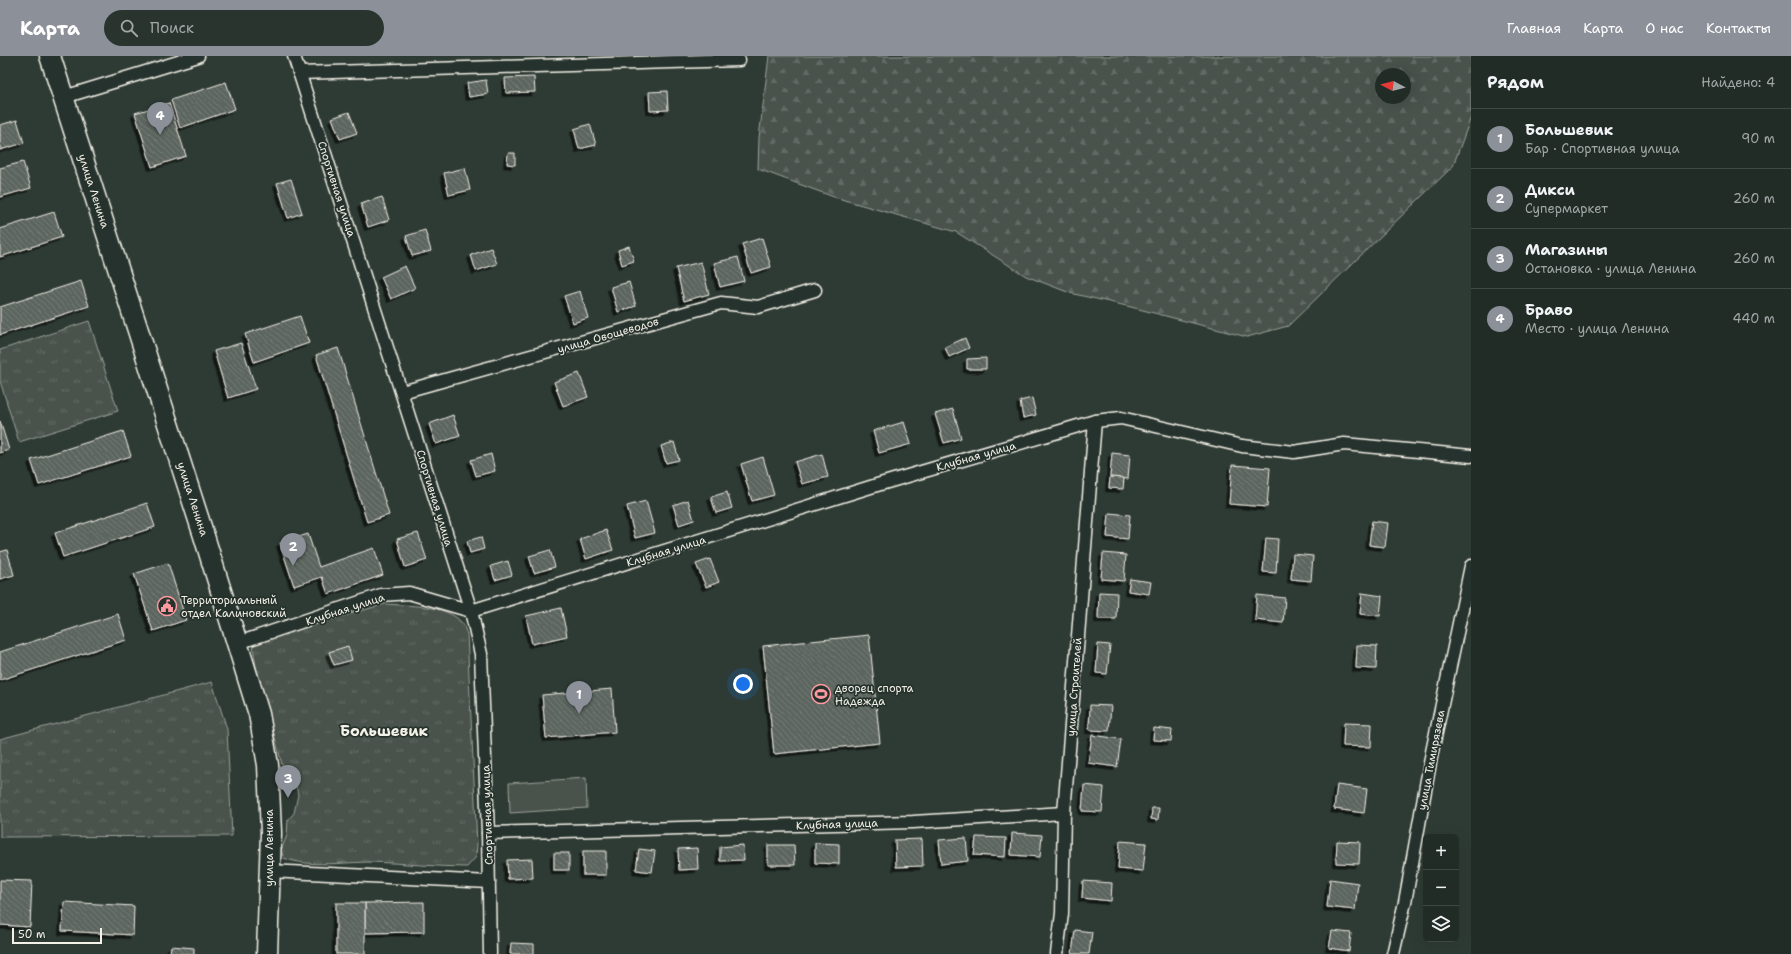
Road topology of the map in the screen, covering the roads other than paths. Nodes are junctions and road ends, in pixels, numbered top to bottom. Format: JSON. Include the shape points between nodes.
{"nodes":[{"id":1,"x":50,"y":56,"type":"edge"},
{"id":2,"x":198,"y":56,"type":"edge"},
{"id":3,"x":294,"y":56,"type":"edge"},
{"id":4,"x":739,"y":60,"type":"dead end"},
{"id":5,"x":299,"y":73,"type":"junction"},
{"id":6,"x":64,"y":97,"type":"junction"},
{"id":7,"x":815,"y":290,"type":"dead end"},
{"id":8,"x":402,"y":392,"type":"junction"},
{"id":9,"x":1095,"y":421,"type":"junction"},
{"id":10,"x":1471,"y":456,"type":"edge"},
{"id":11,"x":1471,"y":566,"type":"edge"},
{"id":12,"x":471,"y":611,"type":"junction"},
{"id":13,"x":238,"y":643,"type":"junction"},
{"id":14,"x":1064,"y":813,"type":"junction"},
{"id":15,"x":488,"y":833,"type":"junction"},
{"id":16,"x":269,"y":871,"type":"junction"},
{"id":17,"x":489,"y":882,"type":"junction"},
{"id":18,"x":267,"y":954,"type":"edge"},
{"id":19,"x":490,"y":954,"type":"edge"},
{"id":20,"x":1057,"y":954,"type":"edge"},
{"id":21,"x":1393,"y":954,"type":"edge"}],
"edges":[{"from":1,"to":6,"type":"main road","name":"улица Ленина"},
{"from":2,"to":6,"type":"street"},
{"from":3,"to":5,"type":"street","name":"Спортивная улица"},
{"from":4,"to":5,"type":"street"},
{"from":5,"to":8,"type":"street","name":"Спортивная улица"},
{"from":6,"to":13,"type":"main road","name":"улица Ленина"},
{"from":7,"to":8,"type":"street","name":"улица Овощеводов","via":[[758,307],[721,303]]},
{"from":8,"to":12,"type":"street","name":"Спортивная улица"},
{"from":9,"to":10,"type":"street","name":"Клубная улица","via":[[1121,418],[1242,446],[1294,452],[1344,444]]},
{"from":9,"to":12,"type":"street","name":"Клубная улица","via":[[877,485]]},
{"from":9,"to":14,"type":"street","name":"улица Строителей"},
{"from":11,"to":21,"type":"street","name":"улица Тимирязева"},
{"from":12,"to":13,"type":"street","name":"Клубная улица","via":[[409,593],[381,595]]},
{"from":12,"to":15,"type":"street","name":"Спортивная улица","via":[[481,654]]},
{"from":13,"to":16,"type":"main road","name":"улица Ленина","via":[[259,714],[268,765],[271,833]]},
{"from":14,"to":15,"type":"street","name":"Клубная улица","via":[[905,822]]},
{"from":14,"to":20,"type":"street","name":"улица Строителей","via":[[1062,913]]},
{"from":15,"to":17,"type":"street","name":"Спортивная улица"},
{"from":16,"to":17,"type":"street"},
{"from":16,"to":18,"type":"main road","name":"улица Ленина"},
{"from":17,"to":19,"type":"street","name":"Спортивная улица"}]}
